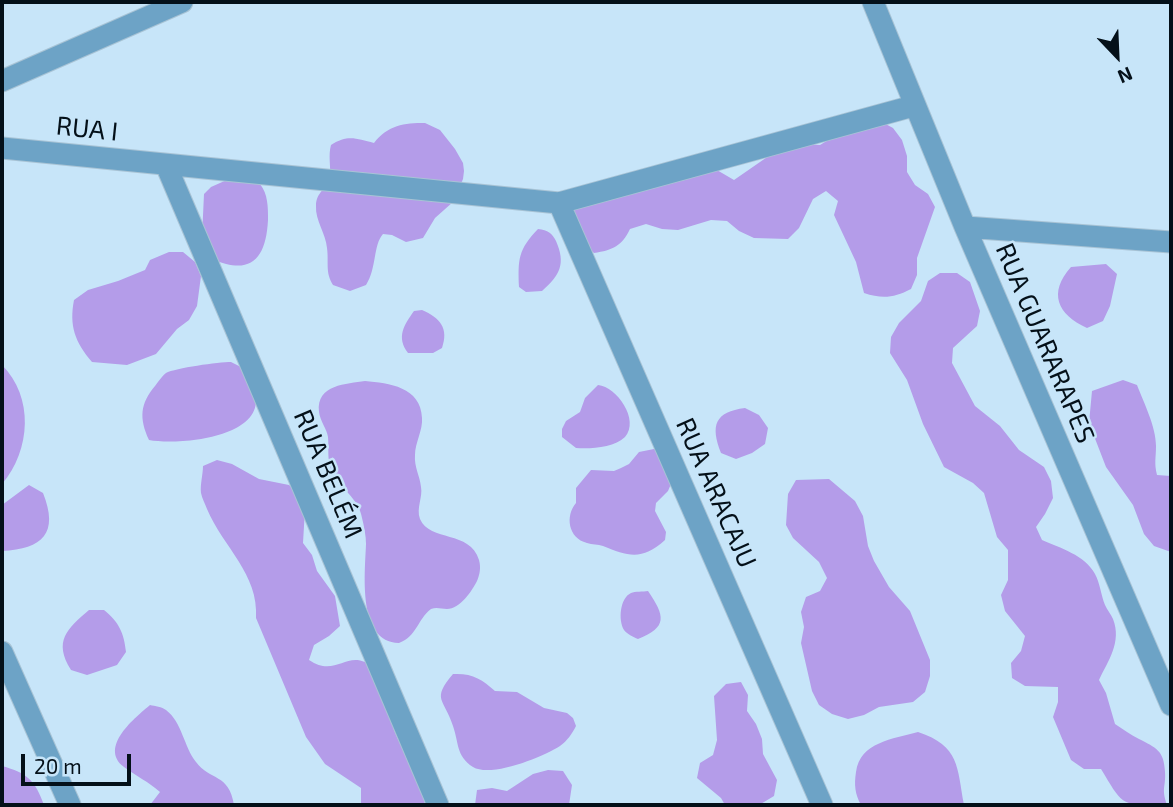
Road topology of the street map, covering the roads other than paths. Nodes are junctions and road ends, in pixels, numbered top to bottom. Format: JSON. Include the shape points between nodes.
{"nodes":[{"id":1,"x":182,"y":2,"type":"edge"},
{"id":2,"x":873,"y":2,"type":"edge"},
{"id":3,"x":2,"y":81,"type":"edge"},
{"id":4,"x":914,"y":106,"type":"junction"},
{"id":5,"x":2,"y":148,"type":"edge"},
{"id":6,"x":166,"y":165,"type":"junction"},
{"id":7,"x":559,"y":203,"type":"junction"},
{"id":8,"x":965,"y":227,"type":"junction"},
{"id":9,"x":1171,"y":242,"type":"edge"},
{"id":10,"x":2,"y":652,"type":"edge"},
{"id":11,"x":1171,"y":705,"type":"edge"},
{"id":12,"x":71,"y":805,"type":"edge"},
{"id":13,"x":438,"y":805,"type":"edge"},
{"id":14,"x":822,"y":805,"type":"edge"}],
"edges":[{"from":1,"to":3,"type":"street"},
{"from":2,"to":4,"type":"street","name":"RUA GUARARAPES"},
{"from":4,"to":7,"type":"street"},
{"from":4,"to":8,"type":"street","name":"RUA GUARARAPES"},
{"from":5,"to":6,"type":"street","name":"RUA I"},
{"from":6,"to":7,"type":"street","name":"RUA I"},
{"from":6,"to":13,"type":"street","name":"RUA BELÉM"},
{"from":7,"to":14,"type":"street","name":"RUA ARACAJU"},
{"from":8,"to":9,"type":"street"},
{"from":8,"to":11,"type":"street","name":"RUA GUARARAPES"},
{"from":10,"to":12,"type":"street"}]}
